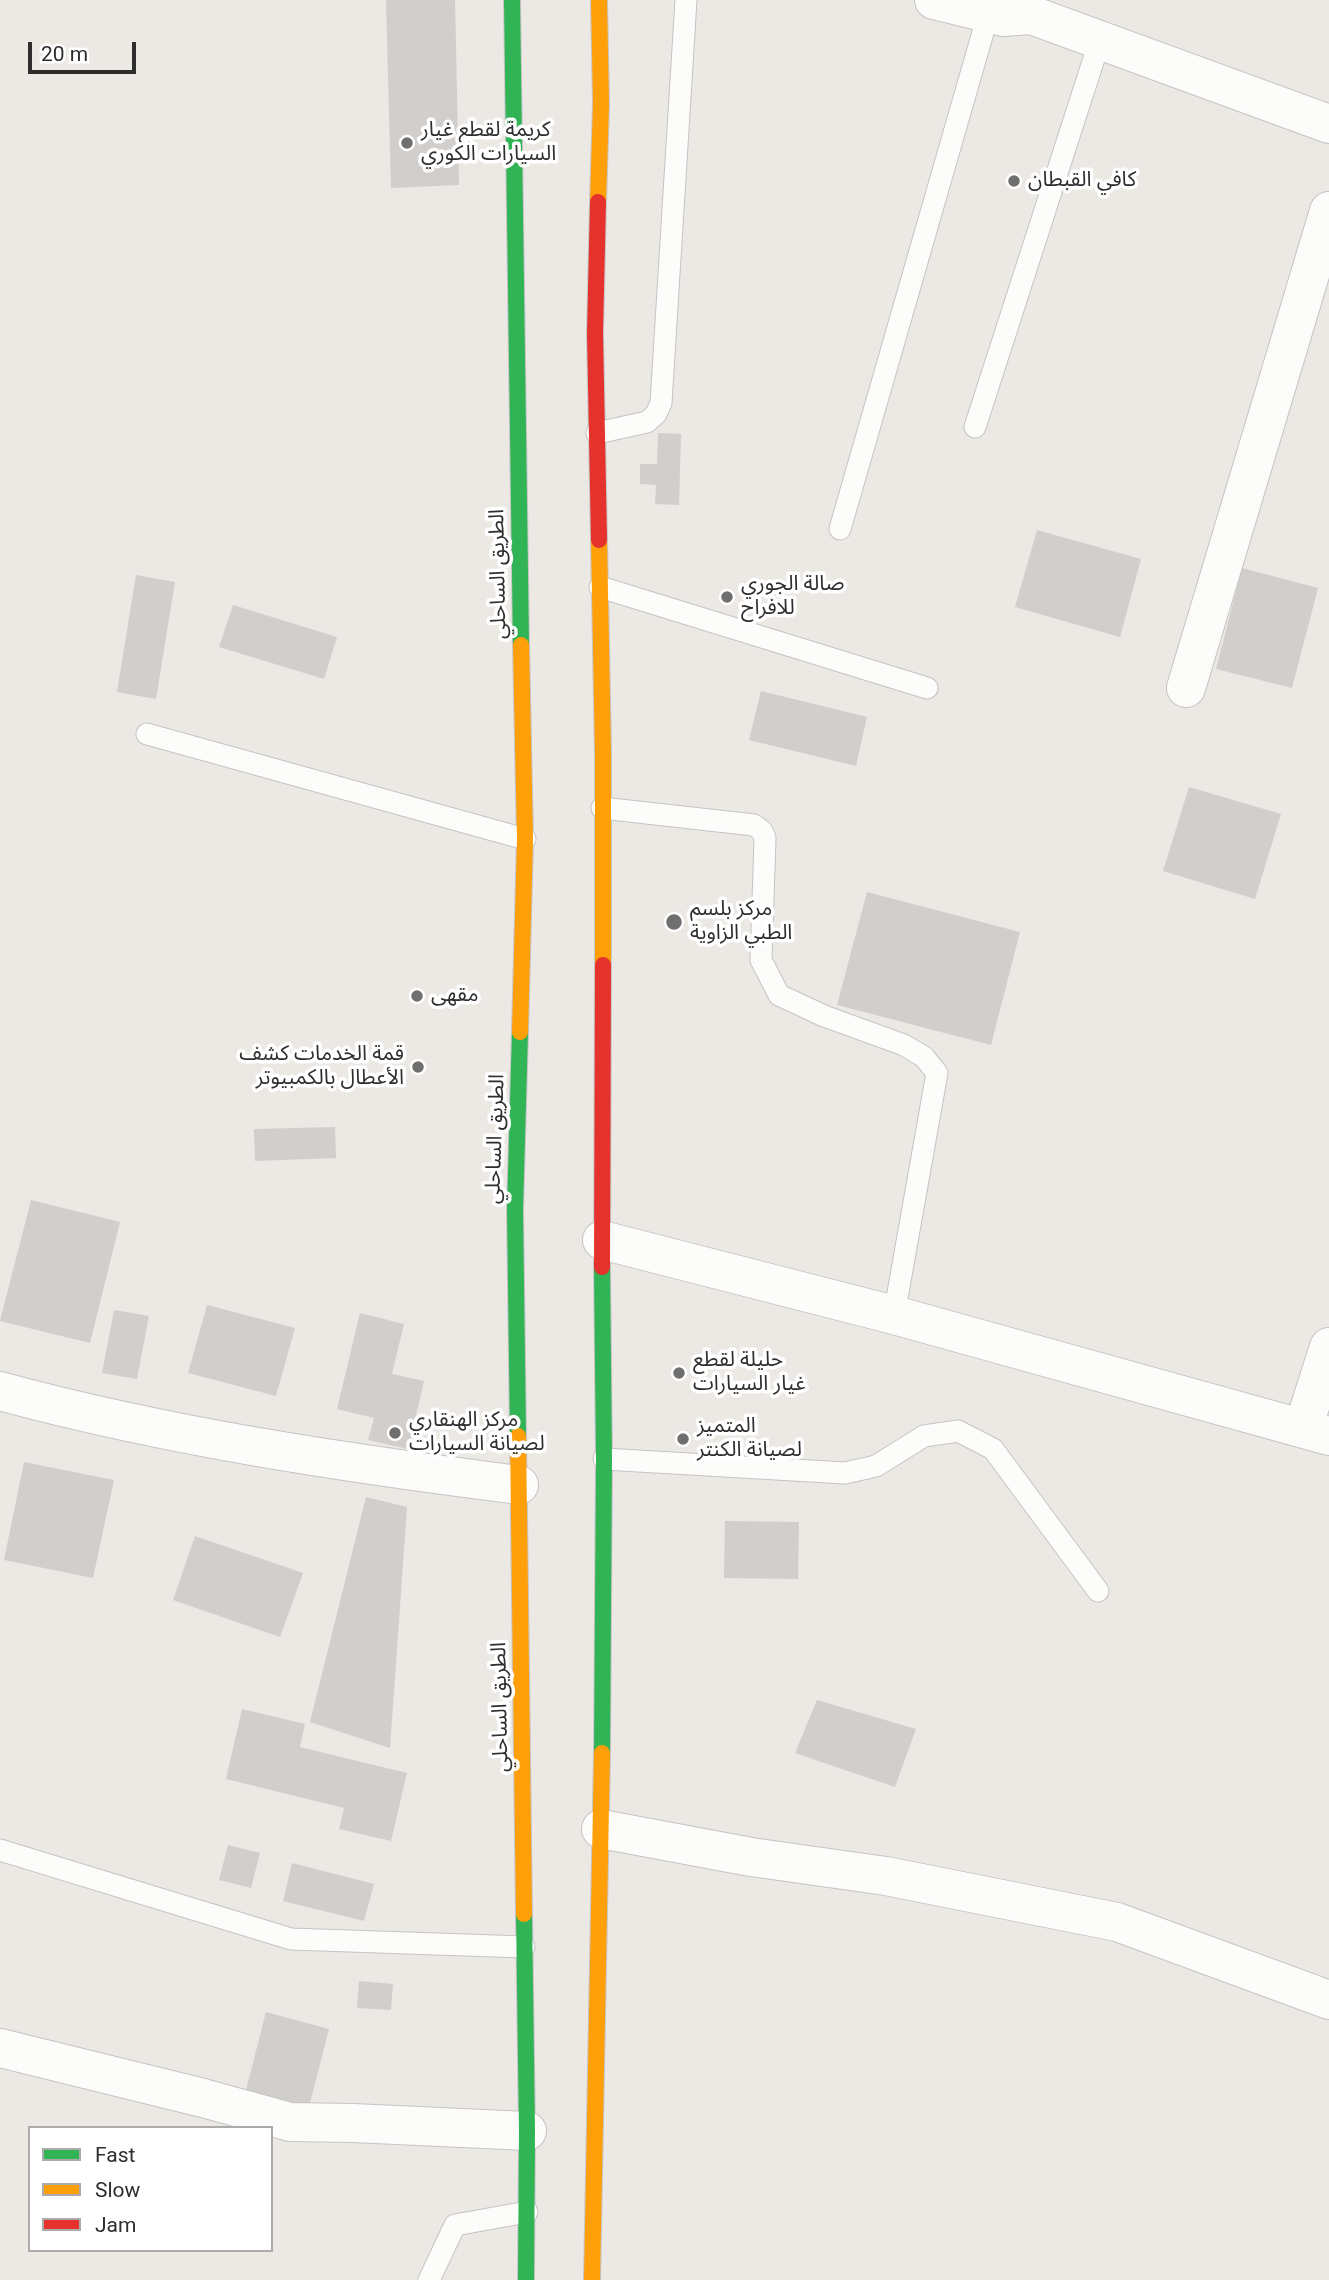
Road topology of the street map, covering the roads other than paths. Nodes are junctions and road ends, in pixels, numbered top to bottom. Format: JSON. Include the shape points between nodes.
{"nodes":[{"id":1,"x":512,"y":0,"type":"edge"},
{"id":2,"x":598,"y":0,"type":"edge"},
{"id":3,"x":686,"y":0,"type":"edge"},
{"id":4,"x":934,"y":0,"type":"edge"},
{"id":5,"x":1011,"y":10,"type":"edge"},
{"id":6,"x":1100,"y":40,"type":"junction"},
{"id":7,"x":1329,"y":124,"type":"edge"},
{"id":8,"x":1329,"y":211,"type":"edge"},
{"id":9,"x":975,"y":427,"type":"dead end"},
{"id":10,"x":597,"y":433,"type":"junction"},
{"id":11,"x":840,"y":529,"type":"dead end"},
{"id":12,"x":600,"y":587,"type":"junction"},
{"id":13,"x":927,"y":688,"type":"dead end"},
{"id":14,"x":1186,"y":688,"type":"dead end"},
{"id":15,"x":147,"y":734,"type":"dead end"},
{"id":16,"x":603,"y":808,"type":"junction"},
{"id":17,"x":525,"y":839,"type":"junction"},
{"id":18,"x":602,"y":1240,"type":"junction"},
{"id":19,"x":894,"y":1315,"type":"junction"},
{"id":20,"x":1329,"y":1347,"type":"edge"},
{"id":21,"x":0,"y":1391,"type":"edge"},
{"id":22,"x":1316,"y":1432,"type":"edge"},
{"id":23,"x":604,"y":1459,"type":"junction"},
{"id":24,"x":519,"y":1485,"type":"junction"},
{"id":25,"x":1098,"y":1591,"type":"dead end"},
{"id":26,"x":601,"y":1829,"type":"junction"},
{"id":27,"x":0,"y":1850,"type":"edge"},
{"id":28,"x":524,"y":1947,"type":"junction"},
{"id":29,"x":1329,"y":2000,"type":"edge"},
{"id":30,"x":0,"y":2048,"type":"edge"},
{"id":31,"x":527,"y":2131,"type":"junction"},
{"id":32,"x":527,"y":2212,"type":"junction"},
{"id":33,"x":429,"y":2280,"type":"edge"},
{"id":34,"x":526,"y":2280,"type":"edge"},
{"id":35,"x":592,"y":2280,"type":"edge"}],
"edges":[{"from":1,"to":17,"type":"highway","name":"الطريق الساحلي"},
{"from":2,"to":10,"type":"highway"},
{"from":3,"to":10,"type":"lane","via":[[661,403],[647,422]]},
{"from":4,"to":5,"type":"street"},
{"from":5,"to":6,"type":"street"},
{"from":5,"to":11,"type":"lane"},
{"from":6,"to":7,"type":"street"},
{"from":6,"to":9,"type":"lane"},
{"from":8,"to":14,"type":"street"},
{"from":10,"to":12,"type":"highway"},
{"from":12,"to":13,"type":"lane"},
{"from":12,"to":16,"type":"highway"},
{"from":15,"to":17,"type":"lane"},
{"from":16,"to":18,"type":"highway"},
{"from":16,"to":19,"type":"lane","via":[[754,825],[762,831],[761,960],[779,995],[904,1045],[924,1057],[937,1073]]},
{"from":17,"to":24,"type":"highway","name":"الطريق الساحلي","via":[[515,1209]]},
{"from":18,"to":19,"type":"street"},
{"from":18,"to":23,"type":"highway"},
{"from":19,"to":22,"type":"street"},
{"from":20,"to":22,"type":"street"},
{"from":21,"to":24,"type":"street","via":[[77,1412],[186,1433]]},
{"from":23,"to":25,"type":"lane","via":[[845,1473],[876,1466],[924,1436],[958,1431],[993,1449]]},
{"from":23,"to":26,"type":"highway"},
{"from":24,"to":28,"type":"highway","name":"الطريق الساحلي"},
{"from":26,"to":29,"type":"street","via":[[886,1876],[1117,1922]]},
{"from":26,"to":35,"type":"highway"},
{"from":27,"to":28,"type":"lane","via":[[291,1940]]},
{"from":28,"to":31,"type":"highway","name":"الطريق الساحلي"},
{"from":30,"to":31,"type":"street","via":[[290,2122]]},
{"from":31,"to":32,"type":"highway","name":"الطريق الساحلي"},
{"from":32,"to":33,"type":"lane","via":[[455,2225]]},
{"from":32,"to":34,"type":"highway","name":"الطريق الساحلي"}]}
